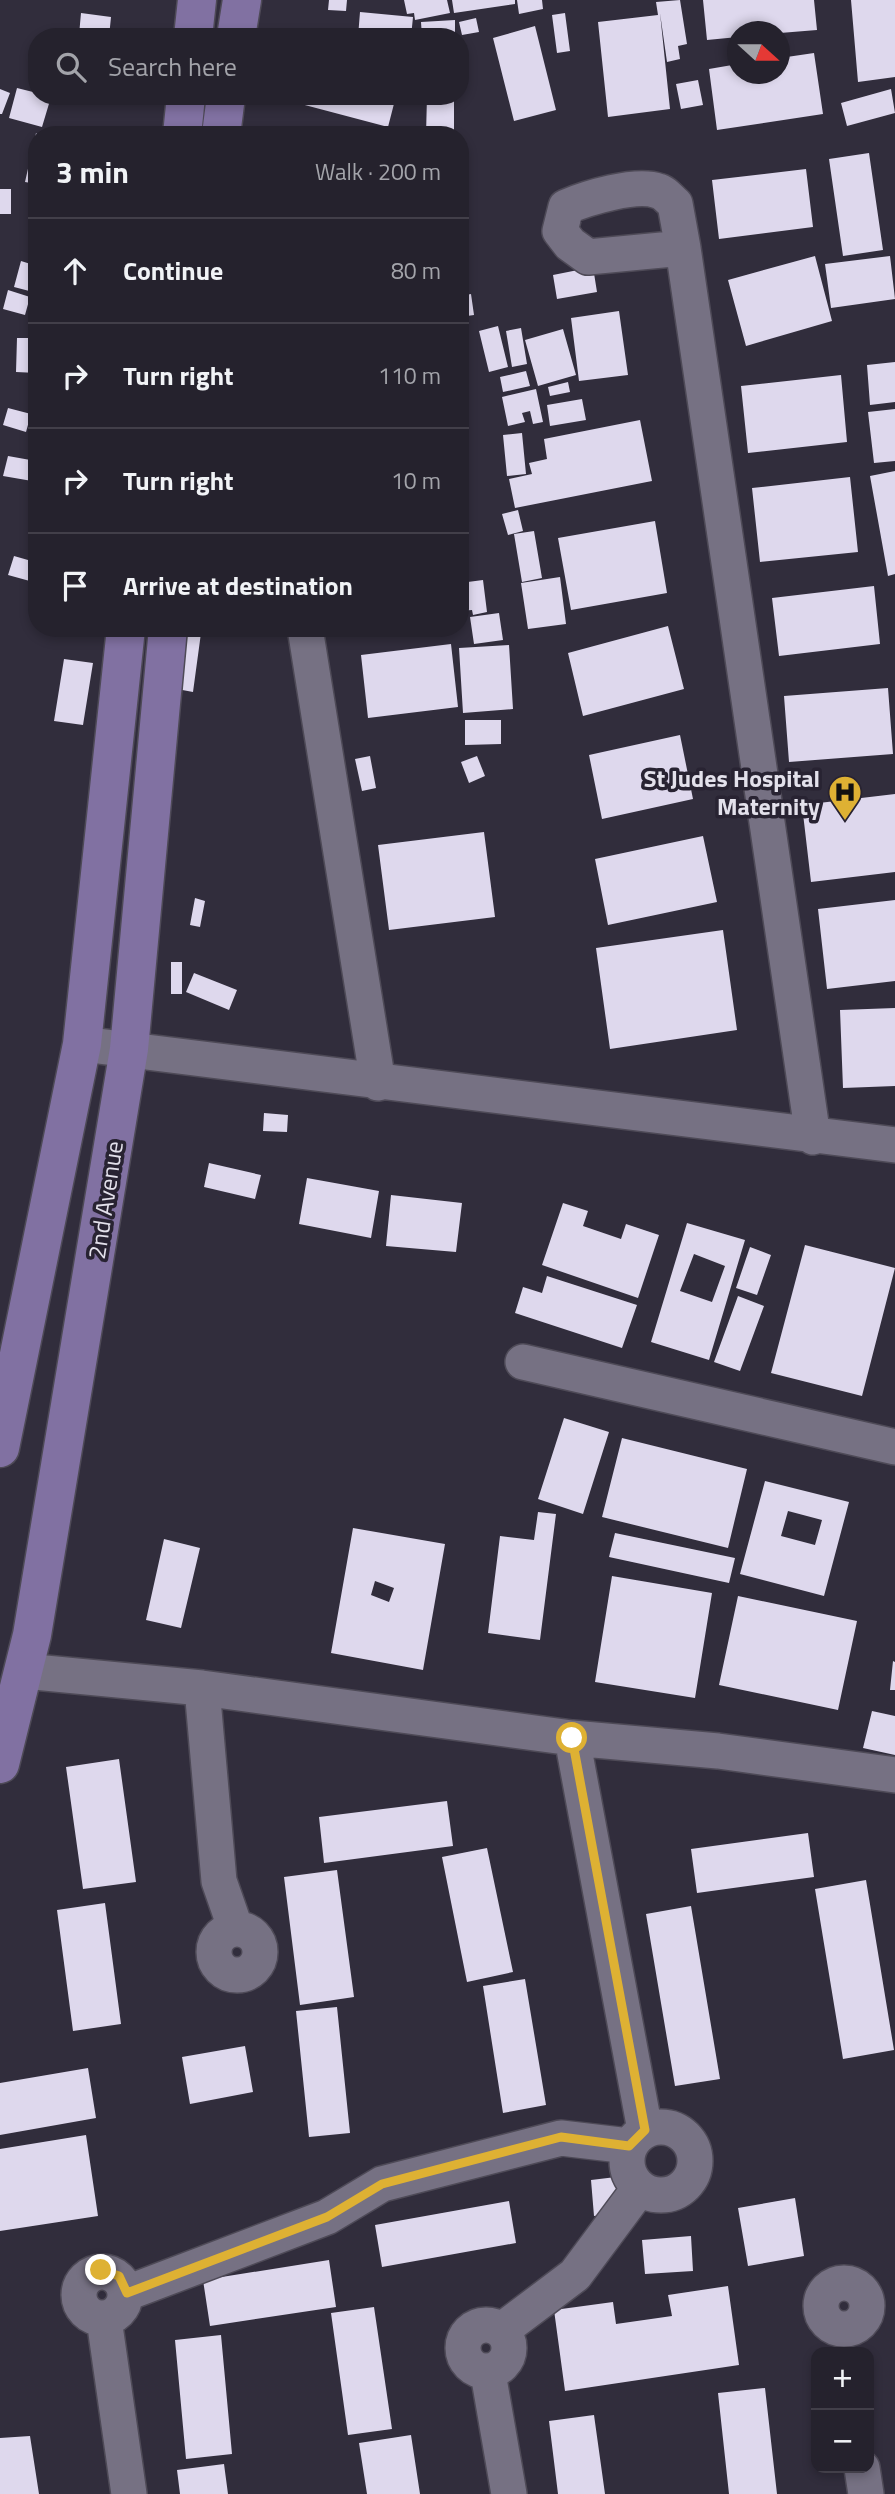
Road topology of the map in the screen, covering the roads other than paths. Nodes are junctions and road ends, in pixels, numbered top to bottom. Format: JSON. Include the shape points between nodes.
{"nodes":[{"id":1,"x":197,"y":0,"type":"edge"},
{"id":2,"x":242,"y":0,"type":"edge"},
{"id":3,"x":194,"y":28,"type":"edge"},
{"id":4,"x":237,"y":28,"type":"edge"},
{"id":5,"x":186,"y":105,"type":"edge"},
{"id":6,"x":225,"y":105,"type":"edge"},
{"id":7,"x":183,"y":126,"type":"edge"},
{"id":8,"x":222,"y":126,"type":"edge"},
{"id":9,"x":683,"y":248,"type":"dead end"},
{"id":10,"x":125,"y":637,"type":"edge"},
{"id":11,"x":167,"y":637,"type":"edge"},
{"id":12,"x":306,"y":637,"type":"edge"},
{"id":13,"x":82,"y":1044,"type":"junction"},
{"id":14,"x":129,"y":1049,"type":"junction"},
{"id":15,"x":378,"y":1083,"type":"junction"},
{"id":16,"x":813,"y":1137,"type":"junction"},
{"id":17,"x":895,"y":1145,"type":"edge"},
{"id":18,"x":523,"y":1362,"type":"dead end"},
{"id":19,"x":895,"y":1447,"type":"edge"},
{"id":20,"x":0,"y":1448,"type":"edge"},
{"id":21,"x":24,"y":1671,"type":"junction"},
{"id":22,"x":202,"y":1688,"type":"junction"},
{"id":23,"x":572,"y":1738,"type":"junction"},
{"id":24,"x":0,"y":1765,"type":"edge"},
{"id":25,"x":895,"y":1775,"type":"edge"},
{"id":26,"x":235,"y":1927,"type":"dead end"},
{"id":27,"x":637,"y":2138,"type":"junction"},
{"id":28,"x":639,"y":2189,"type":"junction"},
{"id":29,"x":127,"y":2293,"type":"junction"},
{"id":30,"x":104,"y":2319,"type":"junction"},
{"id":31,"x":863,"y":2473,"type":"edge"},
{"id":32,"x":129,"y":2494,"type":"edge"},
{"id":33,"x":509,"y":2494,"type":"edge"},
{"id":34,"x":866,"y":2494,"type":"edge"}],
"edges":[{"from":1,"to":3,"type":"street"},
{"from":2,"to":4,"type":"street"},
{"from":5,"to":7,"type":"street"},
{"from":6,"to":8,"type":"street"},
{"from":9,"to":16,"type":"street"},
{"from":10,"to":13,"type":"street","name":"2nd Avenue"},
{"from":11,"to":14,"type":"street","name":"2nd Avenue"},
{"from":12,"to":15,"type":"street"},
{"from":13,"to":14,"type":"street"},
{"from":13,"to":20,"type":"street","name":"2nd Avenue"},
{"from":14,"to":15,"type":"street"},
{"from":14,"to":21,"type":"street","name":"2nd Avenue"},
{"from":15,"to":16,"type":"street"},
{"from":16,"to":17,"type":"street"},
{"from":18,"to":19,"type":"street"},
{"from":21,"to":22,"type":"street"},
{"from":21,"to":24,"type":"street","name":"2nd Avenue"},
{"from":22,"to":23,"type":"street"},
{"from":22,"to":26,"type":"street","via":[[219,1881]]},
{"from":23,"to":25,"type":"street","via":[[718,1751]]},
{"from":23,"to":27,"type":"street"},
{"from":27,"to":28,"type":"street","via":[[627,2169]]},
{"from":27,"to":28,"type":"street","via":[[670,2127],[690,2141],[696,2165],[685,2187],[662,2196]]},
{"from":27,"to":29,"type":"street","via":[[561,2137],[382,2184],[327,2217]]},
{"from":28,"to":33,"type":"street","via":[[575,2275],[502,2330],[510,2347],[505,2364],[488,2373]]},
{"from":29,"to":30,"type":"street","via":[[121,2311]]},
{"from":29,"to":30,"type":"street","via":[[119,2276],[101,2270],[84,2278],[78,2296],[86,2313]]},
{"from":30,"to":32,"type":"street"},
{"from":31,"to":34,"type":"street"}]}
